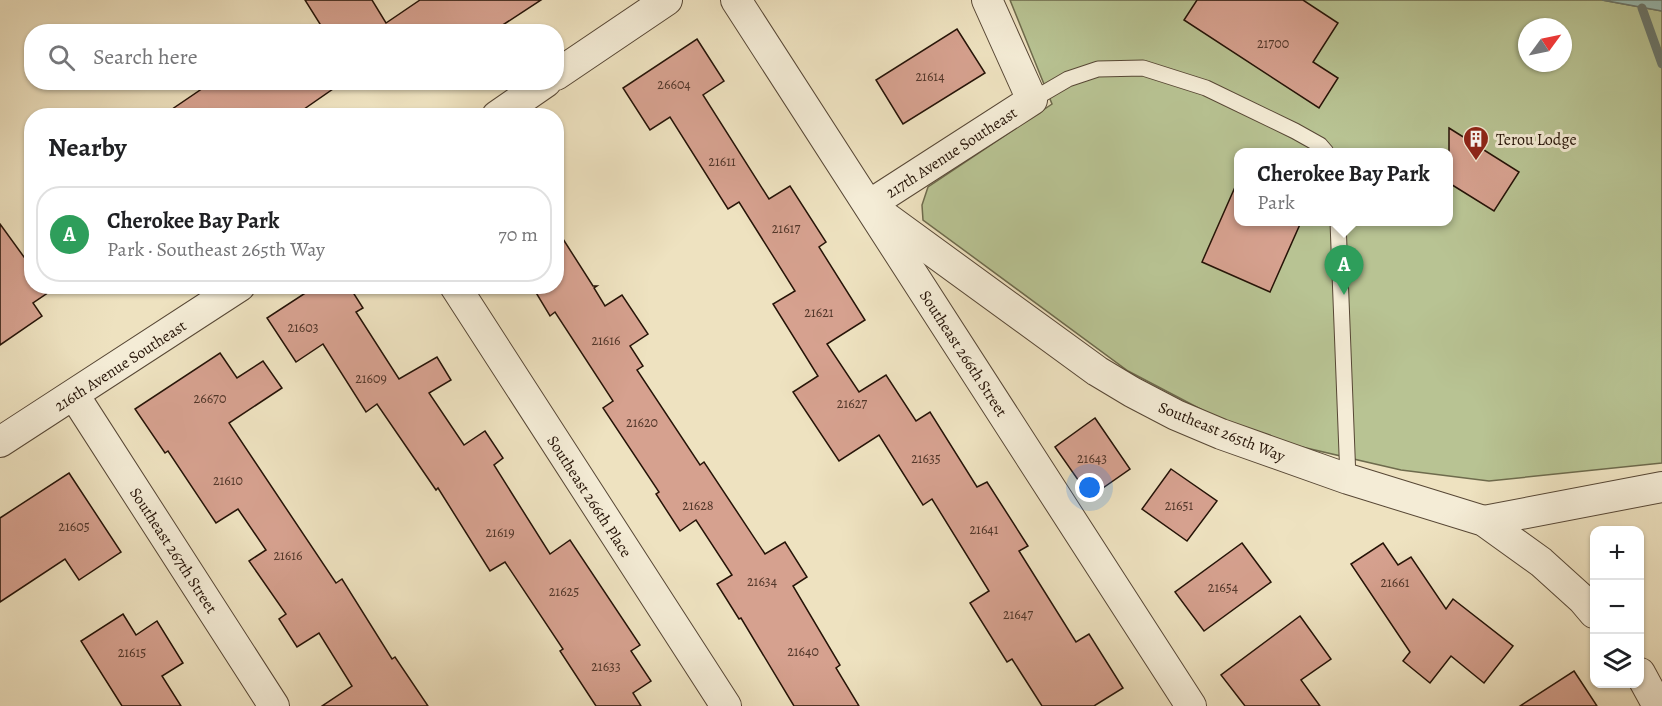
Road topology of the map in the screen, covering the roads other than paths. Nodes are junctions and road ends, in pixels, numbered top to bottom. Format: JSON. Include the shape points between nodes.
{"nodes":[{"id":1,"x":667,"y":0,"type":"edge"},
{"id":2,"x":736,"y":0,"type":"edge"},
{"id":3,"x":987,"y":0,"type":"edge"},
{"id":4,"x":564,"y":70,"type":"edge"},
{"id":5,"x":534,"y":90,"type":"edge"},
{"id":6,"x":1032,"y":100,"type":"junction"},
{"id":7,"x":509,"y":108,"type":"edge"},
{"id":8,"x":1322,"y":148,"type":"edge"},
{"id":9,"x":869,"y":205,"type":"junction"},
{"id":10,"x":1338,"y":226,"type":"edge"},
{"id":11,"x":228,"y":294,"type":"edge"},
{"id":12,"x":460,"y":294,"type":"edge"},
{"id":13,"x":74,"y":394,"type":"junction"},
{"id":14,"x":0,"y":442,"type":"edge"},
{"id":15,"x":1348,"y":479,"type":"junction"},
{"id":16,"x":1662,"y":487,"type":"edge"},
{"id":17,"x":1484,"y":521,"type":"junction"},
{"id":18,"x":1590,"y":608,"type":"edge"},
{"id":19,"x":1644,"y":680,"type":"edge"},
{"id":20,"x":274,"y":706,"type":"edge"},
{"id":21,"x":726,"y":706,"type":"edge"},
{"id":22,"x":1191,"y":706,"type":"edge"},
{"id":23,"x":1658,"y":706,"type":"edge"}],
"edges":[{"from":1,"to":4,"type":"street"},
{"from":2,"to":9,"type":"street","name":"Southeast 266th Street"},
{"from":3,"to":6,"type":"street"},
{"from":5,"to":7,"type":"street"},
{"from":6,"to":8,"type":"lane","via":[[1068,79],[1098,69],[1143,68],[1206,88],[1295,130]]},
{"from":6,"to":9,"type":"street","name":"217th Avenue Southeast"},
{"from":9,"to":15,"type":"street","name":"Southeast 265th Way","via":[[1097,371],[1132,392],[1176,416]]},
{"from":9,"to":22,"type":"street","name":"Southeast 266th Street"},
{"from":10,"to":15,"type":"lane"},
{"from":11,"to":13,"type":"street","name":"216th Avenue Southeast"},
{"from":12,"to":21,"type":"street","name":"Southeast 266th Place"},
{"from":13,"to":14,"type":"street","name":"216th Avenue Southeast"},
{"from":13,"to":20,"type":"street","name":"Southeast 267th Street"},
{"from":15,"to":17,"type":"street","name":"Southeast 265th Way"},
{"from":16,"to":17,"type":"street"},
{"from":17,"to":18,"type":"street","name":"Southeast 265th Way","via":[[1541,562]]},
{"from":19,"to":23,"type":"street"}]}
